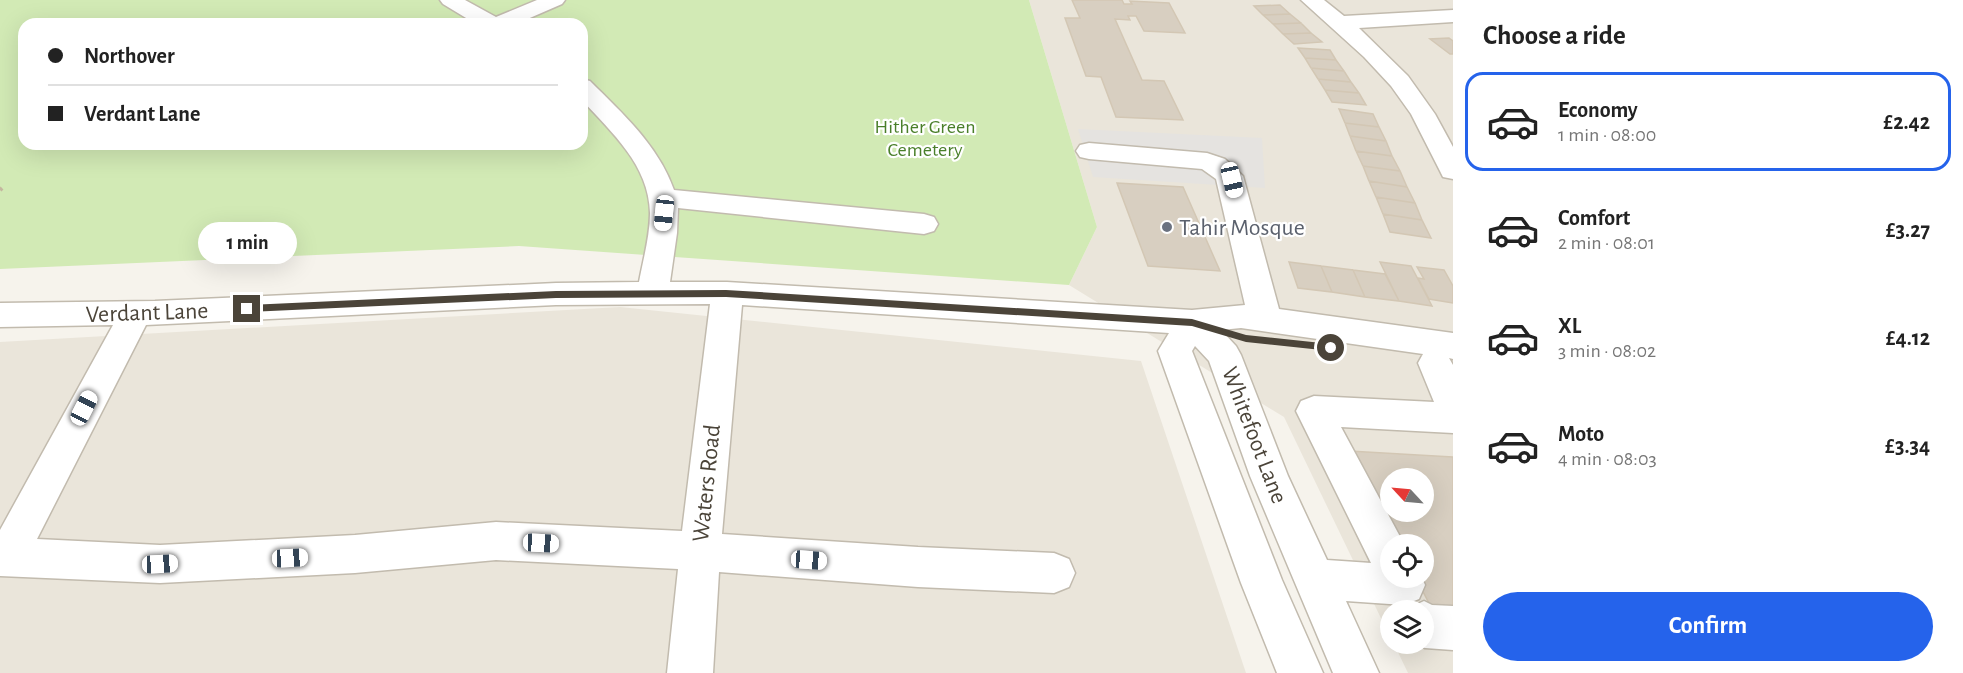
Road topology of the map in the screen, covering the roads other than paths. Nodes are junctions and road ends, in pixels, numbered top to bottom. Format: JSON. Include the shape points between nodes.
{"nodes":[{"id":1,"x":450,"y":0,"type":"edge"},
{"id":2,"x":555,"y":0,"type":"edge"},
{"id":3,"x":1311,"y":0,"type":"edge"},
{"id":4,"x":1453,"y":16,"type":"edge"},
{"id":5,"x":482,"y":18,"type":"edge"},
{"id":6,"x":512,"y":18,"type":"edge"},
{"id":7,"x":1340,"y":23,"type":"junction"},
{"id":8,"x":588,"y":93,"type":"edge"},
{"id":9,"x":1089,"y":151,"type":"dead end"},
{"id":10,"x":1450,"y":163,"type":"edge"},
{"id":11,"x":663,"y":198,"type":"junction"},
{"id":12,"x":924,"y":224,"type":"dead end"},
{"id":13,"x":726,"y":293,"type":"junction"},
{"id":14,"x":652,"y":294,"type":"junction"},
{"id":15,"x":136,"y":313,"type":"junction"},
{"id":16,"x":0,"y":315,"type":"edge"},
{"id":17,"x":1265,"y":319,"type":"junction"},
{"id":18,"x":1192,"y":322,"type":"junction"},
{"id":19,"x":1447,"y":358,"type":"edge"},
{"id":20,"x":1453,"y":405,"type":"edge"},
{"id":21,"x":1453,"y":418,"type":"edge"},
{"id":22,"x":1380,"y":539,"type":"edge"},
{"id":23,"x":699,"y":552,"type":"junction"},
{"id":24,"x":4,"y":557,"type":"edge"},
{"id":25,"x":1054,"y":573,"type":"dead end"},
{"id":26,"x":1314,"y":579,"type":"junction"},
{"id":27,"x":1380,"y":582,"type":"edge"},
{"id":28,"x":1434,"y":627,"type":"edge"},
{"id":29,"x":1453,"y":628,"type":"edge"},
{"id":30,"x":690,"y":673,"type":"edge"},
{"id":31,"x":1300,"y":673,"type":"edge"},
{"id":32,"x":1356,"y":673,"type":"edge"}],
"edges":[{"from":1,"to":5,"type":"street"},
{"from":2,"to":6,"type":"street"},
{"from":3,"to":7,"type":"street"},
{"from":4,"to":7,"type":"street"},
{"from":7,"to":10,"type":"street","via":[[1400,82],[1423,113]]},
{"from":8,"to":11,"type":"street","via":[[641,150]]},
{"from":9,"to":17,"type":"street","via":[[1207,161],[1229,176]]},
{"from":11,"to":12,"type":"street"},
{"from":11,"to":14,"type":"street"},
{"from":13,"to":14,"type":"street","name":"Verdant Lane"},
{"from":13,"to":18,"type":"street","name":"Verdant Lane"},
{"from":13,"to":23,"type":"street","name":"Waters Road"},
{"from":14,"to":15,"type":"street","name":"Verdant Lane","via":[[534,295]]},
{"from":15,"to":16,"type":"street","name":"Verdant Lane"},
{"from":15,"to":24,"type":"street"},
{"from":17,"to":18,"type":"street","via":[[1241,316]]},
{"from":17,"to":19,"type":"street"},
{"from":18,"to":19,"type":"street","via":[[1246,338]]},
{"from":18,"to":26,"type":"street","name":"Whitefoot Lane","via":[[1224,355],[1269,476]]},
{"from":18,"to":31,"type":"street","name":"Whitefoot Lane","via":[[1175,351]]},
{"from":19,"to":20,"type":"street"},
{"from":21,"to":22,"type":"street","via":[[1314,411]]},
{"from":23,"to":24,"type":"street","via":[[496,541],[355,554],[160,564]]},
{"from":23,"to":25,"type":"street"},
{"from":23,"to":30,"type":"street","name":"Waters Road"},
{"from":26,"to":27,"type":"street"},
{"from":26,"to":32,"type":"street","name":"Whitefoot Lane"},
{"from":28,"to":29,"type":"street"}]}
